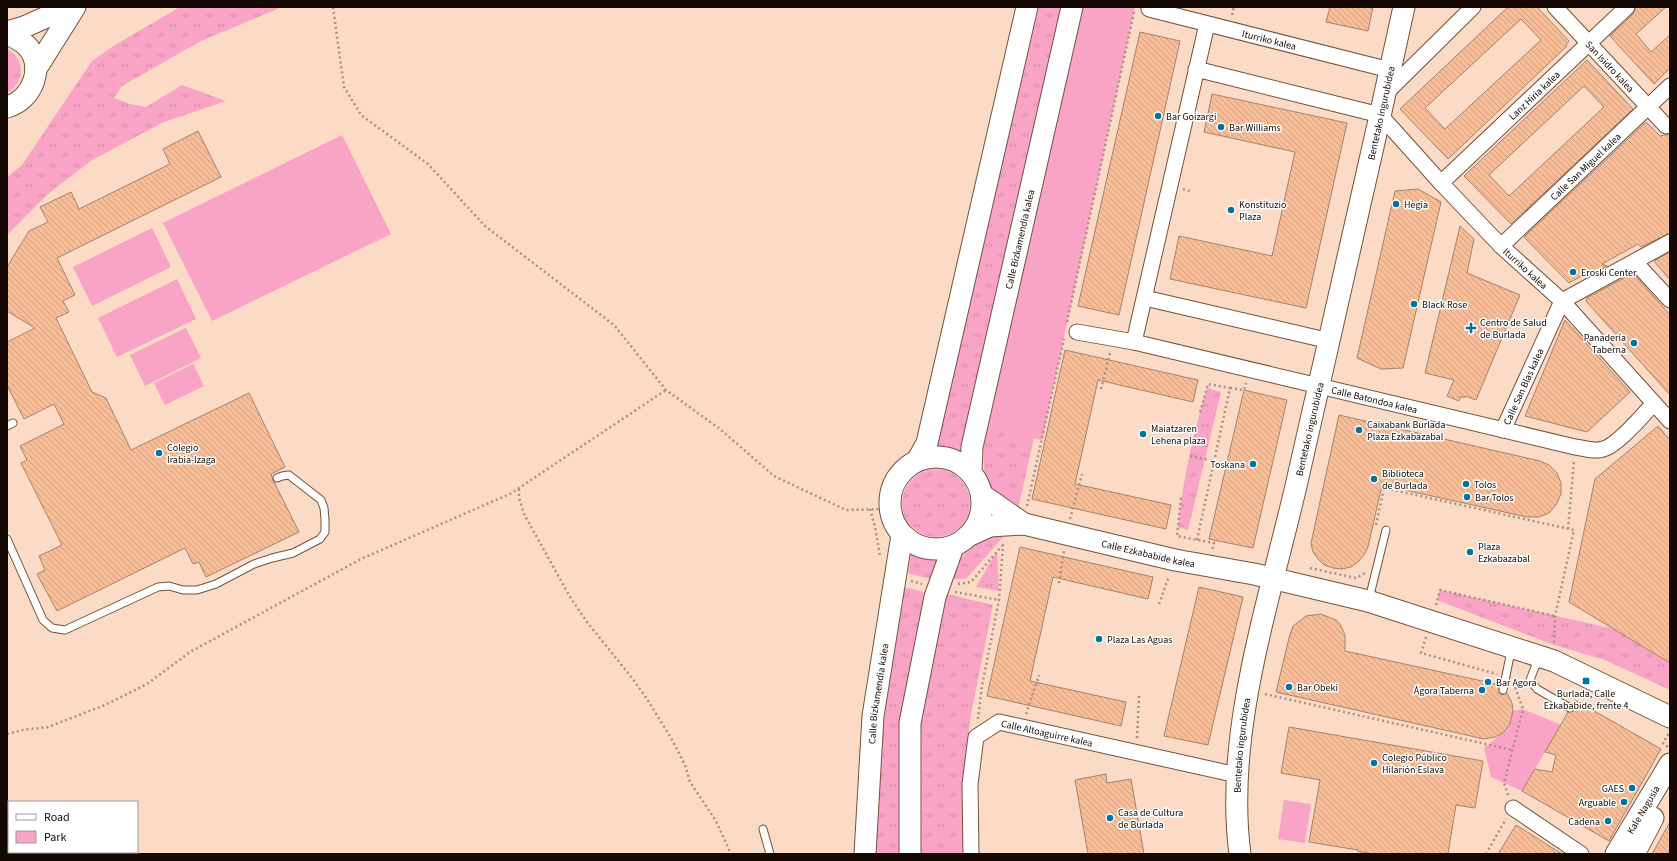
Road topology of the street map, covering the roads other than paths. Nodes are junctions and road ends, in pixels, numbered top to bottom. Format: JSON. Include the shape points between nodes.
{"nodes":[{"id":1,"x":69,"y":7,"type":"edge"},
{"id":2,"x":75,"y":7,"type":"edge"},
{"id":3,"x":1027,"y":7,"type":"edge"},
{"id":4,"x":1072,"y":7,"type":"edge"},
{"id":5,"x":1404,"y":7,"type":"edge"},
{"id":6,"x":1473,"y":7,"type":"edge"},
{"id":7,"x":1555,"y":7,"type":"edge"},
{"id":8,"x":1626,"y":7,"type":"edge"},
{"id":9,"x":1142,"y":8,"type":"edge"},
{"id":10,"x":1206,"y":24,"type":"junction"},
{"id":11,"x":7,"y":33,"type":"edge"},
{"id":12,"x":1589,"y":44,"type":"junction"},
{"id":13,"x":36,"y":69,"type":"junction"},
{"id":14,"x":1196,"y":69,"type":"junction"},
{"id":15,"x":1390,"y":70,"type":"junction"},
{"id":16,"x":1670,"y":86,"type":"edge"},
{"id":17,"x":1384,"y":95,"type":"junction"},
{"id":18,"x":9,"y":107,"type":"edge"},
{"id":19,"x":1648,"y":107,"type":"junction"},
{"id":20,"x":1380,"y":115,"type":"junction"},
{"id":21,"x":1666,"y":126,"type":"dead end"},
{"id":22,"x":1441,"y":184,"type":"junction"},
{"id":23,"x":1670,"y":242,"type":"edge"},
{"id":24,"x":1501,"y":246,"type":"junction"},
{"id":25,"x":1635,"y":262,"type":"junction"},
{"id":26,"x":1145,"y":298,"type":"junction"},
{"id":27,"x":1670,"y":300,"type":"edge"},
{"id":28,"x":1562,"y":302,"type":"junction"},
{"id":29,"x":1069,"y":331,"type":"road end"},
{"id":30,"x":1330,"y":341,"type":"junction"},
{"id":31,"x":1134,"y":342,"type":"junction"},
{"id":32,"x":1319,"y":387,"type":"junction"},
{"id":33,"x":1654,"y":403,"type":"junction"},
{"id":34,"x":1670,"y":421,"type":"edge"},
{"id":35,"x":1503,"y":430,"type":"junction"},
{"id":36,"x":917,"y":461,"type":"junction"},
{"id":37,"x":971,"y":472,"type":"junction"},
{"id":38,"x":277,"y":478,"type":"dead end"},
{"id":39,"x":982,"y":495,"type":"junction"},
{"id":40,"x":1024,"y":524,"type":"junction"},
{"id":41,"x":1386,"y":530,"type":"dead end"},
{"id":42,"x":902,"y":535,"type":"junction"},
{"id":43,"x":7,"y":539,"type":"edge"},
{"id":44,"x":960,"y":541,"type":"junction"},
{"id":45,"x":1273,"y":579,"type":"junction"},
{"id":46,"x":1368,"y":601,"type":"junction"},
{"id":47,"x":1504,"y":645,"type":"junction"},
{"id":48,"x":1549,"y":659,"type":"junction"},
{"id":49,"x":1503,"y":690,"type":"dead end"},
{"id":50,"x":1570,"y":708,"type":"dead end"},
{"id":51,"x":1670,"y":717,"type":"edge"},
{"id":52,"x":1670,"y":764,"type":"edge"},
{"id":53,"x":1237,"y":775,"type":"junction"},
{"id":54,"x":1670,"y":789,"type":"edge"},
{"id":55,"x":1513,"y":808,"type":"road end"},
{"id":56,"x":763,"y":829,"type":"dead end"},
{"id":57,"x":1629,"y":853,"type":"edge"},
{"id":58,"x":770,"y":854,"type":"edge"},
{"id":59,"x":865,"y":854,"type":"edge"},
{"id":60,"x":910,"y":854,"type":"edge"},
{"id":61,"x":971,"y":854,"type":"edge"},
{"id":62,"x":1240,"y":854,"type":"edge"},
{"id":63,"x":1581,"y":854,"type":"edge"}],
"edges":[{"from":1,"to":11,"type":"main road"},
{"from":2,"to":13,"type":"main road"},
{"from":3,"to":36,"type":"main road","via":[[927,443]]},
{"from":4,"to":37,"type":"main road","name":"Calle Bizkamendia kalea","via":[[972,447]]},
{"from":5,"to":15,"type":"main road","name":"Bentetako ingurubidea"},
{"from":6,"to":17,"type":"street"},
{"from":7,"to":12,"type":"street","name":"San Isidro kalea"},
{"from":8,"to":12,"type":"street","name":"Lanz Hiria kalea"},
{"from":9,"to":10,"type":"street","name":"Iturriko kalea"},
{"from":10,"to":14,"type":"street"},
{"from":10,"to":15,"type":"street","name":"Iturriko kalea"},
{"from":11,"to":13,"type":"main road","via":[[27,46]]},
{"from":12,"to":19,"type":"street","name":"San Isidro kalea"},
{"from":12,"to":22,"type":"street","name":"Lanz Hiria kalea"},
{"from":13,"to":18,"type":"main road","via":[[30,91],[22,100]]},
{"from":14,"to":20,"type":"street"},
{"from":14,"to":26,"type":"street"},
{"from":15,"to":17,"type":"main road","name":"Bentetako ingurubidea"},
{"from":16,"to":19,"type":"street","name":"Calle San Miguel kalea"},
{"from":17,"to":20,"type":"main road","name":"Bentetako ingurubidea"},
{"from":19,"to":21,"type":"street","name":"San Isidro kalea"},
{"from":19,"to":24,"type":"street","name":"Calle San Miguel kalea"},
{"from":20,"to":22,"type":"street","name":"Iturriko kalea"},
{"from":20,"to":30,"type":"main road","name":"Bentetako ingurubidea"},
{"from":22,"to":24,"type":"street","name":"Iturriko kalea"},
{"from":23,"to":25,"type":"street"},
{"from":24,"to":28,"type":"street","name":"Iturriko kalea"},
{"from":25,"to":27,"type":"street"},
{"from":25,"to":28,"type":"street"},
{"from":26,"to":30,"type":"street"},
{"from":26,"to":31,"type":"street"},
{"from":28,"to":33,"type":"street","name":"Iturriko kalea"},
{"from":28,"to":35,"type":"street","name":"Calle San Blas kalea"},
{"from":29,"to":31,"type":"street","name":"Calle Batondoa kalea"},
{"from":30,"to":32,"type":"main road","name":"Bentetako ingurubidea"},
{"from":31,"to":32,"type":"street","name":"Calle Batondoa kalea"},
{"from":32,"to":35,"type":"street","name":"Calle Batondoa kalea"},
{"from":32,"to":45,"type":"main road","name":"Bentetako ingurubidea"},
{"from":33,"to":34,"type":"street","name":"Iturriko kalea"},
{"from":33,"to":35,"type":"street","name":"Calle Batondoa kalea","via":[[1613,445],[1604,449],[1575,447]]},
{"from":36,"to":37,"type":"main road","via":[[931,457],[946,458]]},
{"from":36,"to":42,"type":"main road","via":[[904,469],[895,480],[880,509]]},
{"from":37,"to":39,"type":"main road"},
{"from":38,"to":43,"type":"lane","via":[[289,475],[322,500],[325,520],[324,532],[320,539],[293,553],[254,564],[216,584],[197,590],[158,587],[65,630],[52,628],[43,620]]},
{"from":39,"to":40,"type":"main road","name":"Calle Ezkababide kalea"},
{"from":39,"to":44,"type":"main road","via":[[982,510],[977,524]]},
{"from":40,"to":44,"type":"main road","name":"Calle Ezkababide kalea","via":[[990,526]]},
{"from":40,"to":45,"type":"main road","name":"Calle Ezkababide kalea","via":[[1175,560]]},
{"from":41,"to":46,"type":"lane"},
{"from":42,"to":44,"type":"main road","via":[[912,543],[925,548],[939,549]]},
{"from":42,"to":59,"type":"main road","name":"Calle Bizkamendia kalea","via":[[873,716]]},
{"from":44,"to":60,"type":"main road","via":[[938,588],[910,723]]},
{"from":45,"to":46,"type":"main road"},
{"from":45,"to":53,"type":"main road","name":"Bentetako ingurubidea","via":[[1249,690]]},
{"from":46,"to":47,"type":"main road"},
{"from":47,"to":48,"type":"main road"},
{"from":47,"to":49,"type":"lane","via":[[1510,656]]},
{"from":48,"to":50,"type":"lane","via":[[1535,667],[1530,680],[1537,689]]},
{"from":48,"to":51,"type":"main road"},
{"from":52,"to":57,"type":"main road","name":"Kale Nagusia"},
{"from":53,"to":61,"type":"street","name":"Calle Altoaguirre kalea","via":[[999,722],[976,737],[970,784]]},
{"from":53,"to":62,"type":"main road","name":"Bentetako ingurubidea"},
{"from":54,"to":57,"type":"main road","name":"Kale Nagusia"},
{"from":55,"to":63,"type":"street"},
{"from":56,"to":58,"type":"lane"}]}
